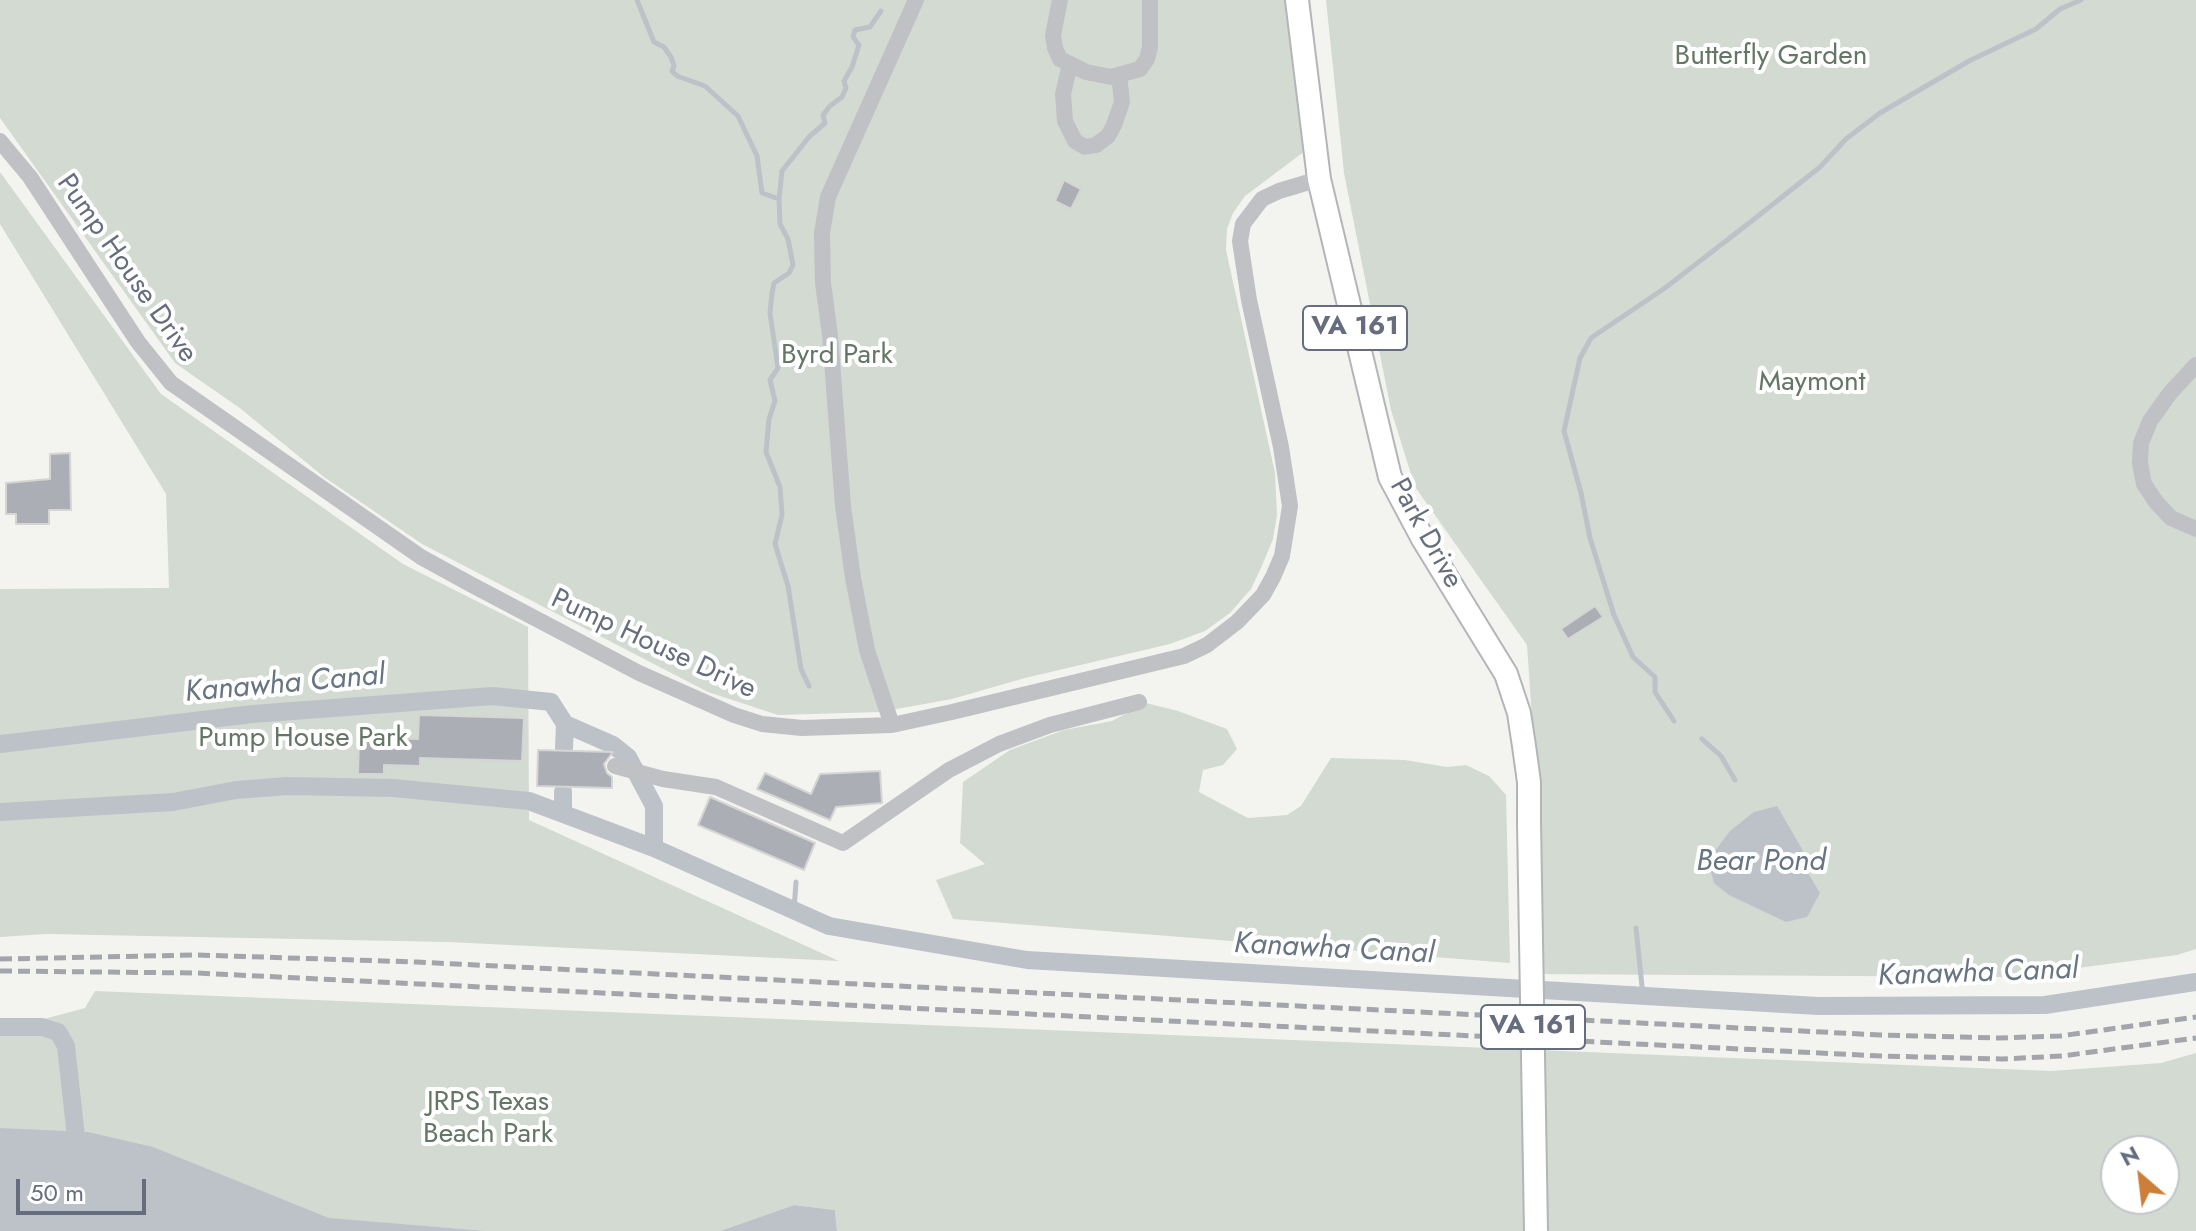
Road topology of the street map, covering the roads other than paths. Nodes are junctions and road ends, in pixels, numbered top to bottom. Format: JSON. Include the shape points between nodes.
{"nodes":[{"id":1,"x":916,"y":0,"type":"edge"},
{"id":2,"x":1060,"y":0,"type":"edge"},
{"id":3,"x":1150,"y":0,"type":"edge"},
{"id":4,"x":1297,"y":0,"type":"edge"},
{"id":5,"x":1070,"y":64,"type":"junction"},
{"id":6,"x":1119,"y":75,"type":"junction"},
{"id":7,"x":0,"y":141,"type":"edge"},
{"id":8,"x":1319,"y":179,"type":"junction"},
{"id":9,"x":2196,"y":365,"type":"edge"},
{"id":10,"x":2196,"y":529,"type":"edge"},
{"id":11,"x":1139,"y":702,"type":"dead end"},
{"id":12,"x":892,"y":725,"type":"junction"},
{"id":13,"x":615,"y":766,"type":"dead end"},
{"id":14,"x":1536,"y":1231,"type":"edge"}],
"edges":[{"from":1,"to":12,"type":"street","via":[[828,197],[822,233],[853,578],[867,650]]},
{"from":2,"to":5,"type":"street","via":[[1055,48]]},
{"from":3,"to":6,"type":"street","via":[[1147,59],[1140,69]]},
{"from":4,"to":8,"type":"main road","name":"Park Drive","number":"VA 161"},
{"from":5,"to":6,"type":"street","via":[[1086,72]]},
{"from":5,"to":6,"type":"street","via":[[1063,94],[1065,121],[1075,141],[1085,147],[1108,136],[1120,114]]},
{"from":7,"to":12,"type":"street","name":"Pump House Drive","via":[[171,383],[421,557],[639,673],[734,715],[802,728]]},
{"from":8,"to":12,"type":"street","name":"Pump House Drive","via":[[1262,199],[1243,224],[1240,241],[1290,506],[1282,556],[1263,595],[1224,634],[1184,656]]},
{"from":8,"to":14,"type":"main road","name":"Park Drive","number":"VA 161","bridge":true,"via":[[1390,477],[1495,653],[1519,713],[1529,782]]},
{"from":9,"to":10,"type":"street","via":[[2150,421],[2140,463],[2144,484],[2156,502],[2171,518]]},
{"from":11,"to":13,"type":"street","via":[[999,744],[949,770],[843,843],[716,787]]}]}
